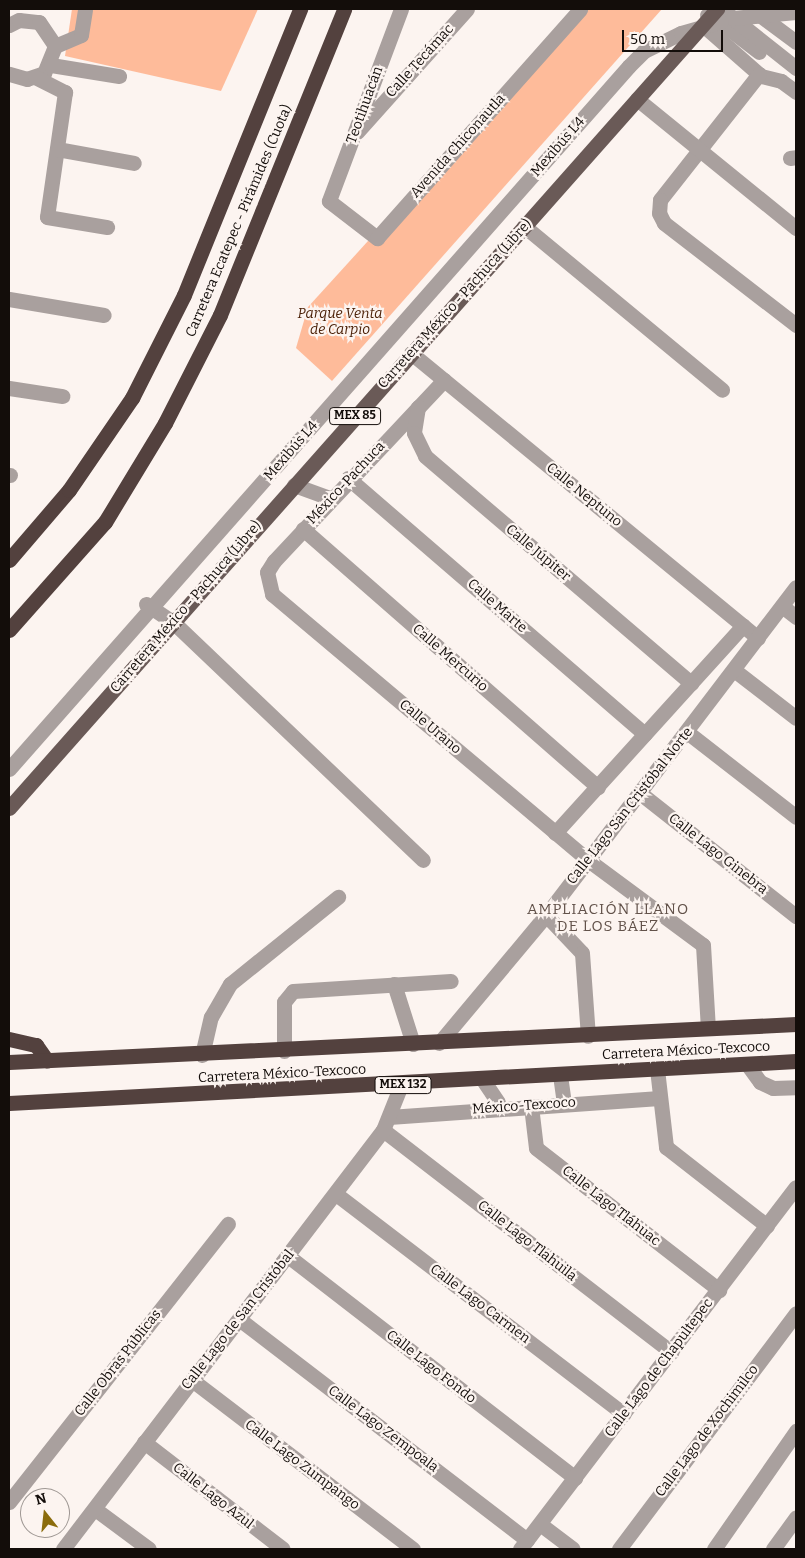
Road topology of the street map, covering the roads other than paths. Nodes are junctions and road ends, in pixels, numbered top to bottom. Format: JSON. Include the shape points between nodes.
{"nodes":[{"id":1,"x":85,"y":9,"type":"edge"},
{"id":2,"x":300,"y":9,"type":"edge"},
{"id":3,"x":344,"y":9,"type":"edge"},
{"id":4,"x":401,"y":9,"type":"edge"},
{"id":5,"x":467,"y":9,"type":"edge"},
{"id":6,"x":580,"y":9,"type":"edge"},
{"id":7,"x":796,"y":12,"type":"edge"},
{"id":8,"x":718,"y":14,"type":"edge"},
{"id":9,"x":757,"y":14,"type":"junction"},
{"id":10,"x":9,"y":25,"type":"edge"},
{"id":11,"x":796,"y":42,"type":"edge"},
{"id":12,"x":56,"y":46,"type":"junction"},
{"id":13,"x":51,"y":65,"type":"junction"},
{"id":14,"x":796,"y":68,"type":"edge"},
{"id":15,"x":9,"y":74,"type":"edge"},
{"id":16,"x":759,"y":74,"type":"junction"},
{"id":17,"x":119,"y":76,"type":"dead end"},
{"id":18,"x":35,"y":77,"type":"junction"},
{"id":19,"x":796,"y":79,"type":"edge"},
{"id":20,"x":796,"y":92,"type":"edge"},
{"id":21,"x":637,"y":99,"type":"junction"},
{"id":22,"x":354,"y":135,"type":"junction"},
{"id":23,"x":58,"y":149,"type":"junction"},
{"id":24,"x":698,"y":151,"type":"junction"},
{"id":25,"x":134,"y":163,"type":"dead end"},
{"id":26,"x":329,"y":201,"type":"joint"},
{"id":27,"x":524,"y":226,"type":"junction"},
{"id":28,"x":107,"y":227,"type":"dead end"},
{"id":29,"x":796,"y":228,"type":"edge"},
{"id":30,"x":9,"y":299,"type":"edge"},
{"id":31,"x":104,"y":315,"type":"dead end"},
{"id":32,"x":796,"y":325,"type":"edge"},
{"id":33,"x":411,"y":353,"type":"junction"},
{"id":34,"x":444,"y":380,"type":"junction"},
{"id":35,"x":9,"y":388,"type":"edge"},
{"id":36,"x":722,"y":390,"type":"dead end"},
{"id":37,"x":62,"y":396,"type":"dead end"},
{"id":38,"x":418,"y":407,"type":"junction"},
{"id":39,"x":348,"y":478,"type":"junction"},
{"id":40,"x":294,"y":485,"type":"junction"},
{"id":41,"x":330,"y":498,"type":"junction"},
{"id":42,"x":302,"y":529,"type":"junction"},
{"id":43,"x":9,"y":560,"type":"edge"},
{"id":44,"x":796,"y":587,"type":"edge"},
{"id":45,"x":272,"y":594,"type":"joint"},
{"id":46,"x":150,"y":606,"type":"junction"},
{"id":47,"x":782,"y":606,"type":"junction"},
{"id":48,"x":796,"y":617,"type":"edge"},
{"id":49,"x":173,"y":622,"type":"junction"},
{"id":50,"x":743,"y":626,"type":"junction"},
{"id":51,"x":9,"y":630,"type":"edge"},
{"id":52,"x":758,"y":638,"type":"junction"},
{"id":53,"x":734,"y":670,"type":"junction"},
{"id":54,"x":691,"y":683,"type":"junction"},
{"id":55,"x":796,"y":718,"type":"edge"},
{"id":56,"x":687,"y":732,"type":"junction"},
{"id":57,"x":645,"y":734,"type":"junction"},
{"id":58,"x":9,"y":769,"type":"edge"},
{"id":59,"x":598,"y":786,"type":"junction"},
{"id":60,"x":640,"y":793,"type":"junction"},
{"id":61,"x":9,"y":808,"type":"edge"},
{"id":62,"x":796,"y":817,"type":"edge"},
{"id":63,"x":555,"y":833,"type":"junction"},
{"id":64,"x":423,"y":860,"type":"dead end"},
{"id":65,"x":588,"y":860,"type":"junction"},
{"id":66,"x":338,"y":897,"type":"dead end"},
{"id":67,"x":546,"y":915,"type":"junction"},
{"id":68,"x":796,"y":916,"type":"edge"},
{"id":69,"x":452,"y":981,"type":"dead end"},
{"id":70,"x":394,"y":984,"type":"junction"},
{"id":71,"x":796,"y":1024,"type":"edge"},
{"id":72,"x":708,"y":1028,"type":"junction"},
{"id":73,"x":588,"y":1036,"type":"junction"},
{"id":74,"x":9,"y":1039,"type":"edge"},
{"id":75,"x":439,"y":1043,"type":"junction"},
{"id":76,"x":413,"y":1044,"type":"junction"},
{"id":77,"x":284,"y":1051,"type":"junction"},
{"id":78,"x":202,"y":1055,"type":"junction"},
{"id":79,"x":47,"y":1061,"type":"junction"},
{"id":80,"x":796,"y":1061,"type":"edge"},
{"id":81,"x":9,"y":1062,"type":"edge"},
{"id":82,"x":747,"y":1064,"type":"junction"},
{"id":83,"x":657,"y":1069,"type":"junction"},
{"id":84,"x":560,"y":1075,"type":"junction"},
{"id":85,"x":483,"y":1080,"type":"junction"},
{"id":86,"x":401,"y":1085,"type":"junction"},
{"id":87,"x":796,"y":1087,"type":"edge"},
{"id":88,"x":659,"y":1098,"type":"junction"},
{"id":89,"x":44,"y":1102,"type":"junction"},
{"id":90,"x":9,"y":1103,"type":"edge"},
{"id":91,"x":564,"y":1103,"type":"junction"},
{"id":92,"x":531,"y":1106,"type":"junction"},
{"id":93,"x":502,"y":1108,"type":"junction"},
{"id":94,"x":9,"y":1112,"type":"edge"},
{"id":95,"x":386,"y":1124,"type":"junction"},
{"id":96,"x":796,"y":1186,"type":"edge"},
{"id":97,"x":336,"y":1194,"type":"junction"},
{"id":98,"x":228,"y":1224,"type":"dead end"},
{"id":99,"x":767,"y":1226,"type":"junction"},
{"id":100,"x":288,"y":1256,"type":"junction"},
{"id":101,"x":719,"y":1290,"type":"junction"},
{"id":102,"x":796,"y":1313,"type":"edge"},
{"id":103,"x":239,"y":1319,"type":"junction"},
{"id":104,"x":671,"y":1352,"type":"junction"},
{"id":105,"x":192,"y":1380,"type":"junction"},
{"id":106,"x":624,"y":1414,"type":"junction"},
{"id":107,"x":796,"y":1431,"type":"edge"},
{"id":108,"x":144,"y":1442,"type":"junction"},
{"id":109,"x":575,"y":1478,"type":"junction"},
{"id":110,"x":9,"y":1502,"type":"edge"},
{"id":111,"x":95,"y":1509,"type":"junction"},
{"id":112,"x":796,"y":1517,"type":"edge"},
{"id":113,"x":540,"y":1524,"type":"junction"},
{"id":114,"x":524,"y":1544,"type":"edge"},
{"id":115,"x":63,"y":1549,"type":"edge"},
{"id":116,"x":149,"y":1549,"type":"edge"},
{"id":117,"x":283,"y":1549,"type":"edge"},
{"id":118,"x":413,"y":1549,"type":"edge"},
{"id":119,"x":573,"y":1549,"type":"edge"},
{"id":120,"x":619,"y":1549,"type":"edge"},
{"id":121,"x":714,"y":1549,"type":"edge"},
{"id":122,"x":773,"y":1549,"type":"edge"}],
"edges":[{"from":1,"to":12,"type":"street","via":[[81,35]]},
{"from":2,"to":43,"type":"highway","name":"Carretera Ecatepec - Pirámides (Cuota)","via":[[184,295],[132,398],[68,490]]},
{"from":3,"to":51,"type":"highway","name":"Carretera Ecatepec - Pirámides (Cuota)","via":[[220,315],[165,423],[105,522]]},
{"from":4,"to":22,"type":"street","name":"Teotihuacán"},
{"from":5,"to":22,"type":"street","name":"Calle Tecámac"},
{"from":6,"to":26,"type":"street","name":"Avenida Chiconautla","via":[[377,238]]},
{"from":7,"to":9,"type":"street"},
{"from":8,"to":9,"type":"street"},
{"from":8,"to":14,"type":"street"},
{"from":8,"to":16,"type":"street"},
{"from":8,"to":19,"type":"street"},
{"from":8,"to":21,"type":"main road","name":"Carretera México - Pachuca (Libre)","number":"MEX 85"},
{"from":8,"to":46,"type":"street","name":"Mexibús L4","via":[[644,51],[629,66]]},
{"from":9,"to":11,"type":"street"},
{"from":10,"to":12,"type":"street","via":[[19,20],[38,22]]},
{"from":12,"to":13,"type":"street"},
{"from":13,"to":17,"type":"street"},
{"from":13,"to":18,"type":"street"},
{"from":15,"to":18,"type":"street"},
{"from":16,"to":20,"type":"street","via":[[781,81]]},
{"from":16,"to":24,"type":"street"},
{"from":18,"to":23,"type":"street","via":[[65,92]]},
{"from":21,"to":24,"type":"street"},
{"from":21,"to":27,"type":"main road","name":"Carretera México - Pachuca (Libre)","number":"MEX 85"},
{"from":22,"to":26,"type":"street","name":"Teotihuacán"},
{"from":23,"to":25,"type":"street"},
{"from":23,"to":28,"type":"street","via":[[47,217]]},
{"from":24,"to":29,"type":"street"},
{"from":24,"to":32,"type":"street","via":[[660,200],[659,213],[664,223]]},
{"from":27,"to":33,"type":"main road","name":"Carretera México - Pachuca (Libre)","number":"MEX 85"},
{"from":27,"to":36,"type":"street"},
{"from":30,"to":31,"type":"street"},
{"from":33,"to":34,"type":"street","name":"Calle Neptuno"},
{"from":33,"to":40,"type":"main road","name":"Carretera México - Pachuca (Libre)","number":"MEX 85"},
{"from":34,"to":38,"type":"street","name":"México-Pachuca"},
{"from":34,"to":50,"type":"street","name":"Calle Neptuno"},
{"from":35,"to":37,"type":"street"},
{"from":38,"to":39,"type":"street","name":"México-Pachuca"},
{"from":38,"to":54,"type":"street","name":"Calle Júpiter","via":[[414,433],[425,456]]},
{"from":39,"to":41,"type":"street","name":"México-Pachuca"},
{"from":39,"to":57,"type":"street","name":"Calle Marte"},
{"from":40,"to":41,"type":"street"},
{"from":40,"to":49,"type":"main road","name":"Carretera México - Pachuca (Libre)","number":"MEX 85"},
{"from":41,"to":42,"type":"street","name":"México-Pachuca"},
{"from":42,"to":45,"type":"street","name":"México-Pachuca","via":[[267,572]]},
{"from":42,"to":59,"type":"street","name":"Calle Mercurio"},
{"from":44,"to":47,"type":"street","name":"Calle Lago San Cristóbal Norte"},
{"from":45,"to":63,"type":"street","name":"Calle Urano"},
{"from":46,"to":49,"type":"street"},
{"from":46,"to":58,"type":"street","name":"Mexibús L4"},
{"from":47,"to":48,"type":"street"},
{"from":47,"to":52,"type":"street","name":"Calle Lago San Cristóbal Norte"},
{"from":49,"to":61,"type":"main road","name":"Carretera México - Pachuca (Libre)","number":"MEX 85"},
{"from":49,"to":64,"type":"street"},
{"from":50,"to":52,"type":"street","name":"Calle Neptuno"},
{"from":50,"to":54,"type":"street"},
{"from":52,"to":53,"type":"street","name":"Calle Lago San Cristóbal Norte"},
{"from":53,"to":55,"type":"street"},
{"from":53,"to":56,"type":"street","name":"Calle Lago San Cristóbal Norte"},
{"from":54,"to":57,"type":"street"},
{"from":56,"to":60,"type":"street","name":"Calle Lago San Cristóbal Norte"},
{"from":56,"to":62,"type":"street"},
{"from":57,"to":59,"type":"street"},
{"from":59,"to":63,"type":"street"},
{"from":60,"to":65,"type":"street","name":"Calle Lago San Cristóbal Norte"},
{"from":60,"to":68,"type":"street","name":"Calle Lago Ginebra"},
{"from":63,"to":65,"type":"street","name":"Calle Urano"},
{"from":65,"to":67,"type":"street","name":"Calle Lago San Cristóbal Norte"},
{"from":65,"to":72,"type":"street","name":"Calle Urano","via":[[703,945]]},
{"from":66,"to":78,"type":"street","via":[[230,984],[211,1017]]},
{"from":67,"to":73,"type":"street","via":[[582,953]]},
{"from":67,"to":75,"type":"street","name":"Calle Lago San Cristóbal Norte"},
{"from":69,"to":70,"type":"street"},
{"from":70,"to":76,"type":"street"},
{"from":70,"to":77,"type":"street","via":[[293,991],[284,1002]]},
{"from":71,"to":72,"type":"highway","name":"Carretera México-Texcoco"},
{"from":72,"to":73,"type":"highway","name":"Carretera México-Texcoco"},
{"from":73,"to":75,"type":"highway","name":"Carretera México-Texcoco"},
{"from":74,"to":79,"type":"highway","via":[[36,1045]]},
{"from":75,"to":76,"type":"highway","name":"Carretera México-Texcoco"},
{"from":76,"to":77,"type":"highway","name":"Carretera México-Texcoco"},
{"from":77,"to":78,"type":"highway","name":"Carretera México-Texcoco"},
{"from":78,"to":79,"type":"highway","name":"Carretera México-Texcoco"},
{"from":79,"to":81,"type":"highway","name":"Carretera México-Texcoco"},
{"from":80,"to":82,"type":"highway","name":"Carretera México-Texcoco","number":"MEX 132"},
{"from":82,"to":83,"type":"highway","name":"Carretera México-Texcoco","number":"MEX 132"},
{"from":82,"to":87,"type":"street","via":[[760,1082],[773,1088]]},
{"from":83,"to":84,"type":"highway","name":"Carretera México-Texcoco","number":"MEX 132"},
{"from":83,"to":88,"type":"street"},
{"from":84,"to":85,"type":"highway","name":"Carretera México-Texcoco","number":"MEX 132"},
{"from":84,"to":91,"type":"street"},
{"from":85,"to":86,"type":"highway","name":"Carretera México-Texcoco","number":"MEX 132"},
{"from":85,"to":93,"type":"street"},
{"from":86,"to":89,"type":"highway","name":"Carretera México-Texcoco","number":"MEX 132"},
{"from":86,"to":95,"type":"street","name":"Calle Lago de San Cristóbal"},
{"from":88,"to":91,"type":"street","name":"México-Texcoco"},
{"from":88,"to":99,"type":"street","via":[[666,1147]]},
{"from":89,"to":90,"type":"highway","name":"Carretera México-Texcoco","number":"MEX 132"},
{"from":89,"to":94,"type":"highway"},
{"from":91,"to":92,"type":"street","name":"México-Texcoco"},
{"from":92,"to":93,"type":"street","name":"México-Texcoco"},
{"from":92,"to":101,"type":"street","name":"Calle Lago Tláhuac","via":[[536,1148]]},
{"from":93,"to":95,"type":"street","name":"México-Texcoco"},
{"from":95,"to":97,"type":"street","name":"Calle Lago de San Cristóbal"},
{"from":95,"to":104,"type":"street","name":"Calle Lago Tlahuila"},
{"from":96,"to":99,"type":"street","name":"Calle Lago de Chapultepec"},
{"from":97,"to":100,"type":"street","name":"Calle Lago de San Cristóbal"},
{"from":97,"to":106,"type":"street","name":"Calle Lago Carmen"},
{"from":98,"to":110,"type":"street","name":"Calle Obras Públicas"},
{"from":99,"to":101,"type":"street","name":"Calle Lago de Chapultepec"},
{"from":100,"to":103,"type":"street","name":"Calle Lago de San Cristóbal"},
{"from":100,"to":109,"type":"street","name":"Calle Lago Fondo"},
{"from":101,"to":104,"type":"street","name":"Calle Lago de Chapultepec"},
{"from":102,"to":120,"type":"street","name":"Calle Lago de Xochimilco"},
{"from":103,"to":105,"type":"street","name":"Calle Lago de San Cristóbal"},
{"from":103,"to":114,"type":"street","name":"Calle Lago Zempoala"},
{"from":104,"to":106,"type":"street","name":"Calle Lago de Chapultepec"},
{"from":105,"to":108,"type":"street","name":"Calle Lago de San Cristóbal"},
{"from":105,"to":118,"type":"street","name":"Calle Lago Zumpango"},
{"from":106,"to":109,"type":"street","name":"Calle Lago de Chapultepec"},
{"from":107,"to":121,"type":"street"},
{"from":108,"to":111,"type":"street","name":"Calle Lago de San Cristóbal"},
{"from":108,"to":117,"type":"street","name":"Calle Lago Azul"},
{"from":109,"to":113,"type":"street","name":"Calle Lago de Chapultepec"},
{"from":111,"to":115,"type":"street","name":"Calle Lago de San Cristóbal"},
{"from":111,"to":116,"type":"street"},
{"from":112,"to":122,"type":"street"},
{"from":113,"to":114,"type":"street","name":"Calle Lago de Chapultepec"},
{"from":113,"to":119,"type":"street"}]}
